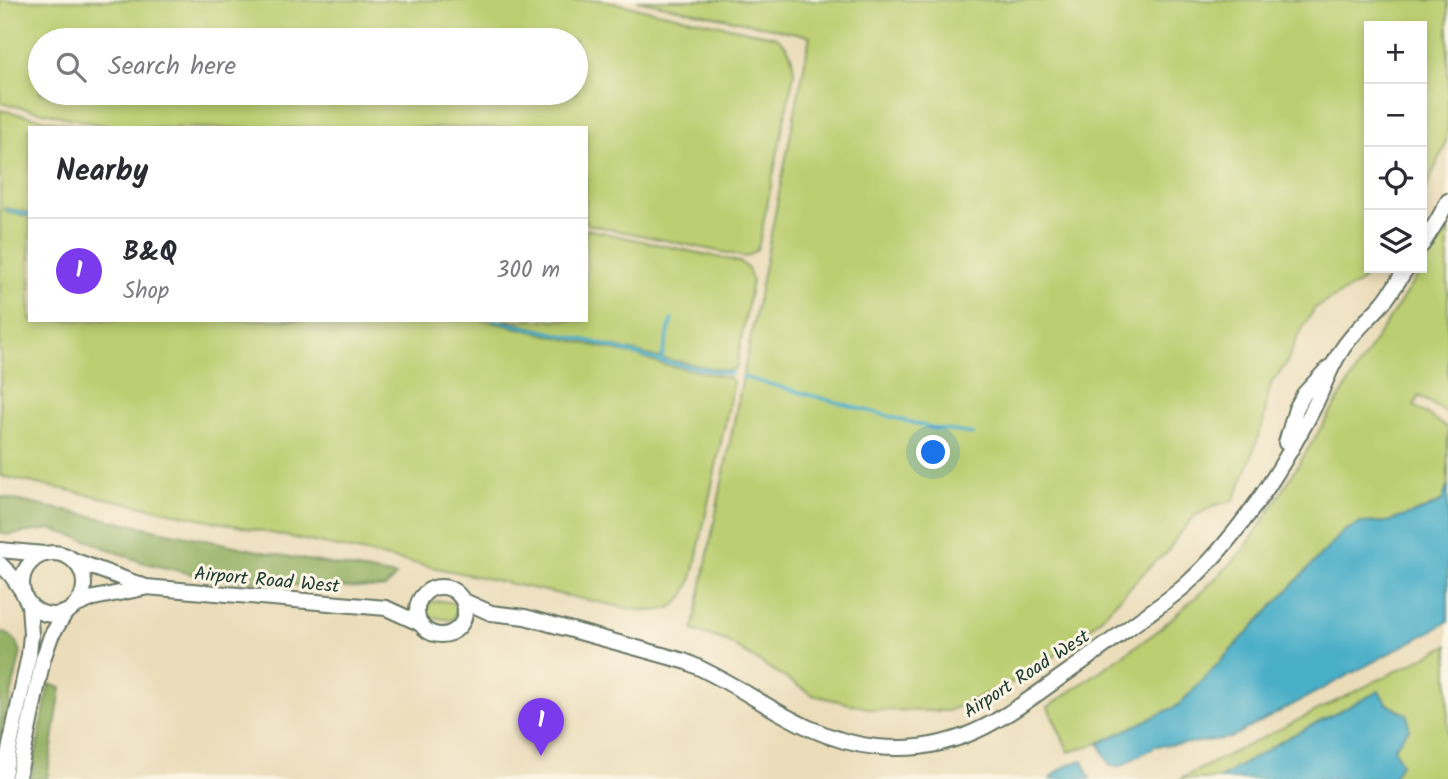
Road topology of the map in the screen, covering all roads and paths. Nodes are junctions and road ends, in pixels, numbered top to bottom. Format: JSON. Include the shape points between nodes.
{"nodes":[{"id":1,"x":1448,"y":201,"type":"edge"},
{"id":2,"x":1427,"y":237,"type":"edge"},
{"id":3,"x":1403,"y":273,"type":"edge"},
{"id":4,"x":0,"y":550,"type":"edge"},
{"id":5,"x":44,"y":554,"type":"junction"},
{"id":6,"x":73,"y":560,"type":"junction"},
{"id":7,"x":0,"y":564,"type":"edge"},
{"id":8,"x":146,"y":587,"type":"junction"},
{"id":9,"x":422,"y":596,"type":"junction"},
{"id":10,"x":27,"y":599,"type":"junction"},
{"id":11,"x":464,"y":601,"type":"junction"},
{"id":12,"x":386,"y":608,"type":"junction"},
{"id":13,"x":71,"y":609,"type":"junction"},
{"id":14,"x":491,"y":613,"type":"junction"},
{"id":15,"x":421,"y":624,"type":"junction"},
{"id":16,"x":461,"y":625,"type":"junction"},
{"id":17,"x":3,"y":779,"type":"edge"},
{"id":18,"x":18,"y":779,"type":"edge"}],
"edges":[{"from":1,"to":2,"type":"street"},
{"from":3,"to":14,"type":"street","name":"Airport Road West","via":[[1304,394],[1280,465],[1214,557],[1190,582],[988,726],[906,750],[843,741],[784,717],[684,661],[524,617]]},
{"from":4,"to":5,"type":"street"},
{"from":5,"to":6,"type":"street"},
{"from":5,"to":10,"type":"street","via":[[23,576]]},
{"from":6,"to":8,"type":"street","name":"Airport Road West"},
{"from":6,"to":13,"type":"street","via":[[84,578],[84,588]]},
{"from":7,"to":10,"type":"street"},
{"from":8,"to":12,"type":"street","name":"Airport Road West"},
{"from":8,"to":13,"type":"street","name":"Airport Road West","via":[[94,598]]},
{"from":9,"to":11,"type":"street","via":[[445,587]]},
{"from":9,"to":12,"type":"street","name":"Airport Road West"},
{"from":9,"to":15,"type":"street","via":[[417,610]]},
{"from":10,"to":13,"type":"street","via":[[46,614]]},
{"from":10,"to":17,"type":"street","via":[[29,655]]},
{"from":11,"to":14,"type":"street","name":"Airport Road West"},
{"from":11,"to":16,"type":"street"},
{"from":12,"to":15,"type":"street","name":"Airport Road West"},
{"from":13,"to":18,"type":"street","via":[[51,636],[43,659]]},
{"from":14,"to":16,"type":"street","name":"Airport Road West"},
{"from":15,"to":16,"type":"street","via":[[439,635],[453,633]]}]}
